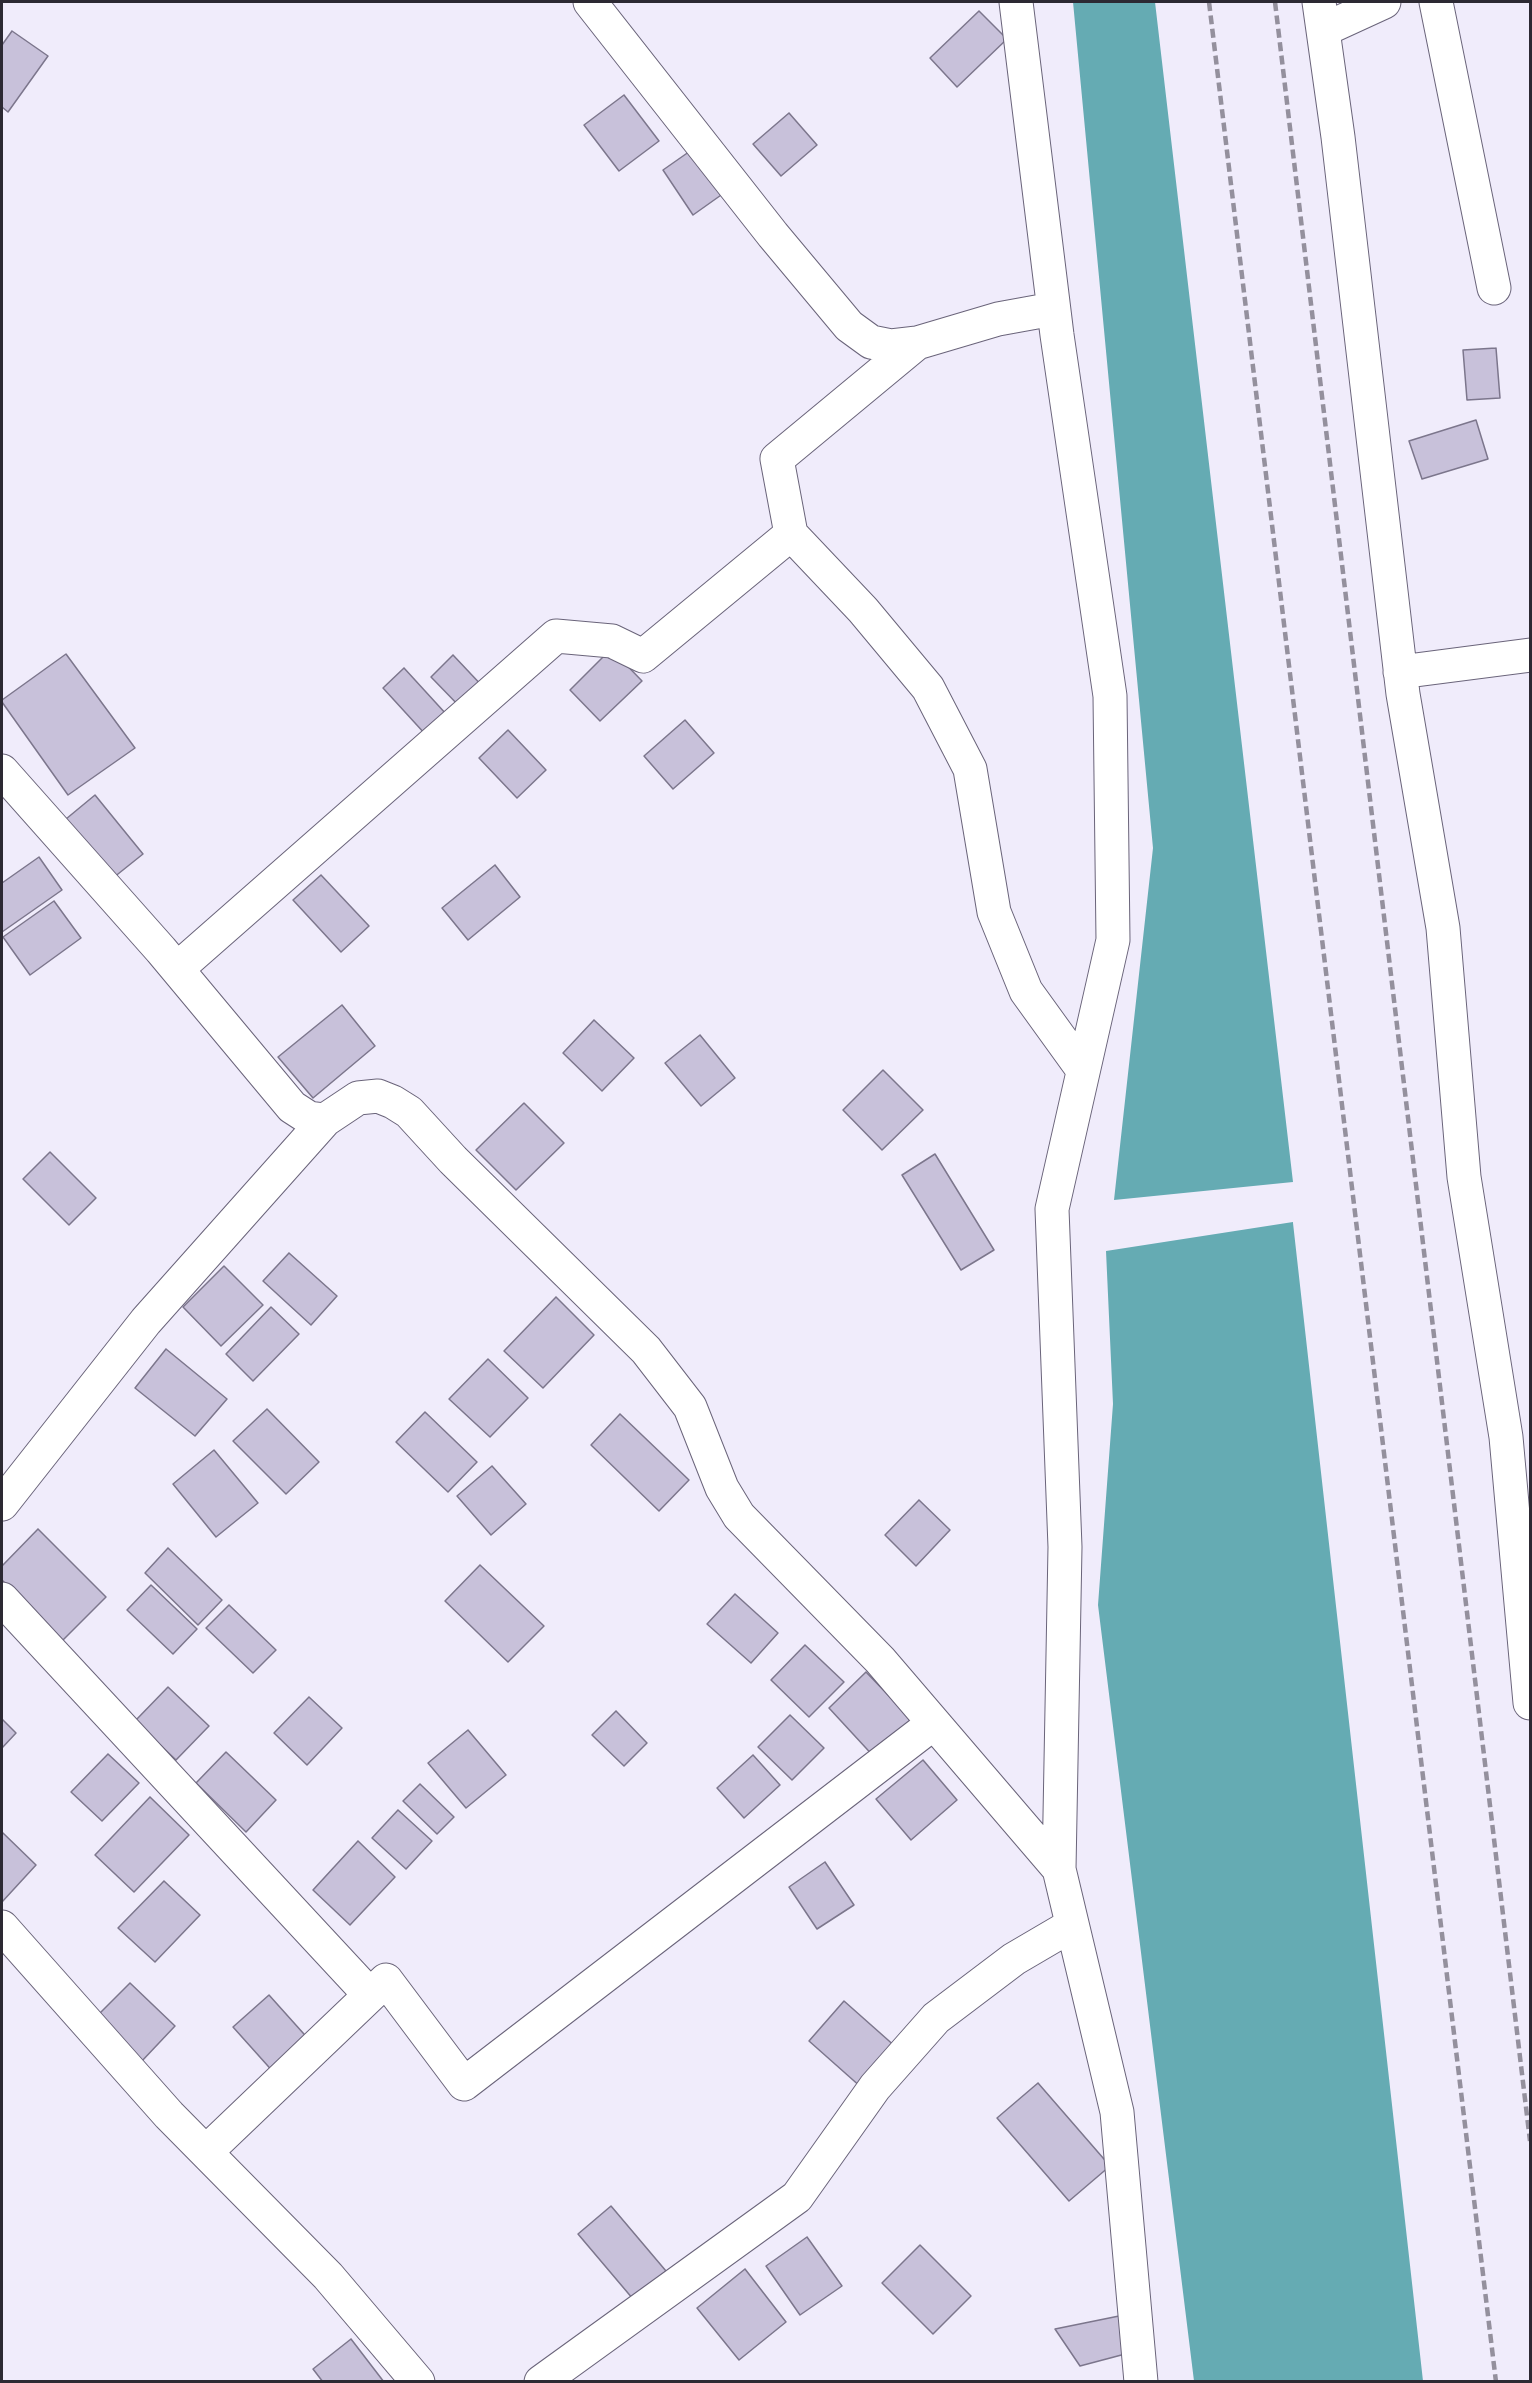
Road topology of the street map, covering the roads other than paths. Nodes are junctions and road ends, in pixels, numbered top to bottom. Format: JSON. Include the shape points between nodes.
{"nodes":[{"id":1,"x":590,"y":2,"type":"edge"},
{"id":2,"x":1016,"y":2,"type":"edge"},
{"id":3,"x":1384,"y":2,"type":"edge"},
{"id":4,"x":1436,"y":2,"type":"edge"},
{"id":5,"x":1321,"y":16,"type":"edge"},
{"id":6,"x":1494,"y":288,"type":"dead end"},
{"id":7,"x":1053,"y":309,"type":"junction"},
{"id":8,"x":917,"y":344,"type":"junction"},
{"id":9,"x":791,"y":534,"type":"junction"},
{"id":10,"x":1530,"y":656,"type":"edge"},
{"id":11,"x":1400,"y":672,"type":"junction"},
{"id":12,"x":2,"y":771,"type":"edge"},
{"id":13,"x":177,"y":969,"type":"junction"},
{"id":14,"x":1083,"y":1070,"type":"junction"},
{"id":15,"x":325,"y":1120,"type":"junction"},
{"id":16,"x":2,"y":1504,"type":"edge"},
{"id":17,"x":2,"y":1599,"type":"edge"},
{"id":18,"x":1530,"y":1703,"type":"edge"},
{"id":19,"x":934,"y":1723,"type":"junction"},
{"id":20,"x":1059,"y":1869,"type":"junction"},
{"id":21,"x":1072,"y":1925,"type":"junction"},
{"id":22,"x":2,"y":1928,"type":"edge"},
{"id":23,"x":370,"y":1995,"type":"junction"},
{"id":24,"x":206,"y":2152,"type":"junction"},
{"id":25,"x":418,"y":2382,"type":"edge"},
{"id":26,"x":541,"y":2382,"type":"edge"},
{"id":27,"x":1141,"y":2382,"type":"edge"}],
"edges":[{"from":1,"to":8,"type":"street","via":[[849,326],[871,342],[891,346]]},
{"from":2,"to":7,"type":"street"},
{"from":3,"to":5,"type":"street"},
{"from":4,"to":6,"type":"street"},
{"from":5,"to":11,"type":"street"},
{"from":7,"to":8,"type":"street","via":[[998,319]]},
{"from":7,"to":14,"type":"street","via":[[1110,696],[1113,940]]},
{"from":8,"to":9,"type":"street","via":[[777,459]]},
{"from":9,"to":13,"type":"street","via":[[643,656],[612,641],[556,636]]},
{"from":9,"to":14,"type":"street","via":[[928,688],[970,769],[994,912],[1026,992]]},
{"from":10,"to":11,"type":"street"},
{"from":11,"to":18,"type":"street","via":[[1443,928],[1464,1177],[1506,1437]]},
{"from":12,"to":13,"type":"street"},
{"from":13,"to":15,"type":"street","via":[[292,1107],[309,1118]]},
{"from":14,"to":20,"type":"street","via":[[1052,1209],[1065,1547]]},
{"from":15,"to":16,"type":"street","via":[[146,1321]]},
{"from":15,"to":19,"type":"street","via":[[358,1098],[378,1096],[409,1112],[646,1350],[690,1407],[722,1488],[739,1516],[880,1660]]},
{"from":17,"to":23,"type":"street"},
{"from":19,"to":20,"type":"street"},
{"from":19,"to":23,"type":"street","via":[[464,2084],[386,1980]]},
{"from":20,"to":21,"type":"street"},
{"from":21,"to":26,"type":"street","via":[[1014,1959],[936,2018],[875,2087],[797,2197]]},
{"from":21,"to":27,"type":"street","via":[[1117,2112]]},
{"from":22,"to":24,"type":"street"},
{"from":23,"to":24,"type":"street"},
{"from":24,"to":25,"type":"street","via":[[328,2276]]}]}
